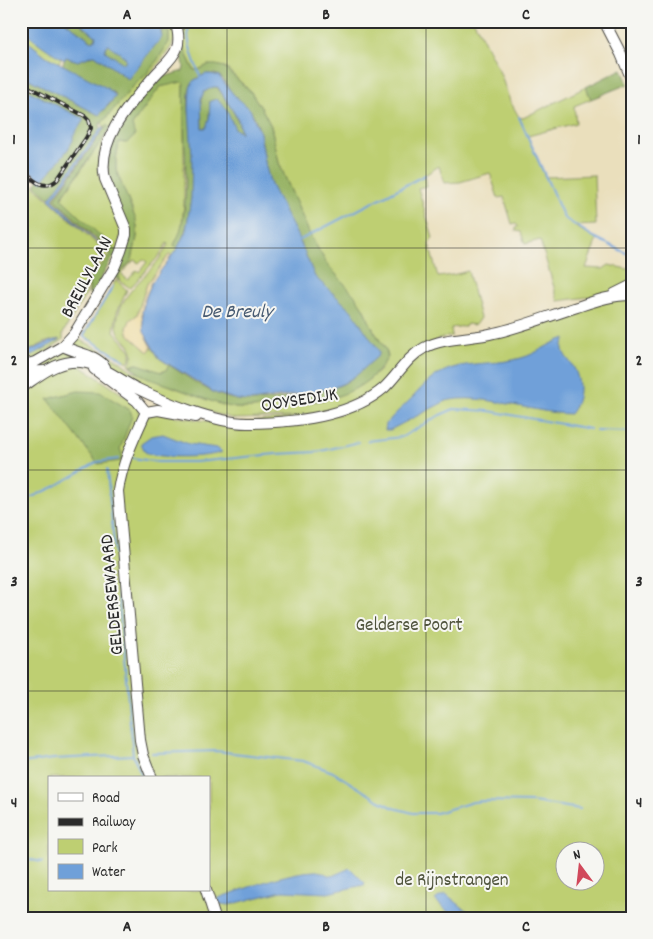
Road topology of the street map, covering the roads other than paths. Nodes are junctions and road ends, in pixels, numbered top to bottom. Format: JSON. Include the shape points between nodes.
{"nodes":[{"id":1,"x":175,"y":21,"type":"edge"},
{"id":2,"x":604,"y":21,"type":"edge"},
{"id":3,"x":629,"y":65,"type":"edge"},
{"id":4,"x":632,"y":80,"type":"edge"},
{"id":5,"x":632,"y":285,"type":"edge"},
{"id":6,"x":632,"y":295,"type":"edge"},
{"id":7,"x":611,"y":296,"type":"junction"},
{"id":8,"x":63,"y":346,"type":"junction"},
{"id":9,"x":88,"y":364,"type":"junction"},
{"id":10,"x":49,"y":370,"type":"junction"},
{"id":11,"x":21,"y":372,"type":"edge"},
{"id":12,"x":109,"y":372,"type":"junction"},
{"id":13,"x":21,"y":388,"type":"edge"},
{"id":14,"x":146,"y":412,"type":"junction"},
{"id":15,"x":214,"y":418,"type":"junction"},
{"id":16,"x":151,"y":776,"type":"edge"},
{"id":17,"x":207,"y":892,"type":"edge"},
{"id":18,"x":215,"y":918,"type":"edge"}],
"edges":[{"from":1,"to":8,"type":"street","name":"BREULYLAAN","via":[[179,39],[174,56],[142,91],[107,140],[103,170],[126,235],[114,268],[74,334]]},
{"from":2,"to":3,"type":"street"},
{"from":3,"to":4,"type":"street"},
{"from":5,"to":7,"type":"street"},
{"from":6,"to":7,"type":"street","name":"OOYSEDIJK"},
{"from":7,"to":15,"type":"street","name":"OOYSEDIJK","via":[[508,330],[425,348],[370,398],[343,411],[246,423]]},
{"from":8,"to":11,"type":"street","name":"BREULYLAAN"},
{"from":8,"to":12,"type":"street","via":[[92,356]]},
{"from":9,"to":10,"type":"street","name":"OOYSEDIJK","via":[[71,362]]},
{"from":9,"to":12,"type":"street","name":"OOYSEDIJK"},
{"from":9,"to":14,"type":"street","via":[[137,401]]},
{"from":10,"to":11,"type":"street"},
{"from":10,"to":13,"type":"street","name":"OOYSEDIJK"},
{"from":12,"to":15,"type":"street","name":"OOYSEDIJK","via":[[153,396]]},
{"from":14,"to":15,"type":"street","via":[[158,410]]},
{"from":14,"to":16,"type":"street","name":"GELDERSEWAARD","via":[[125,460],[118,491],[140,740]]},
{"from":17,"to":18,"type":"street"}]}
